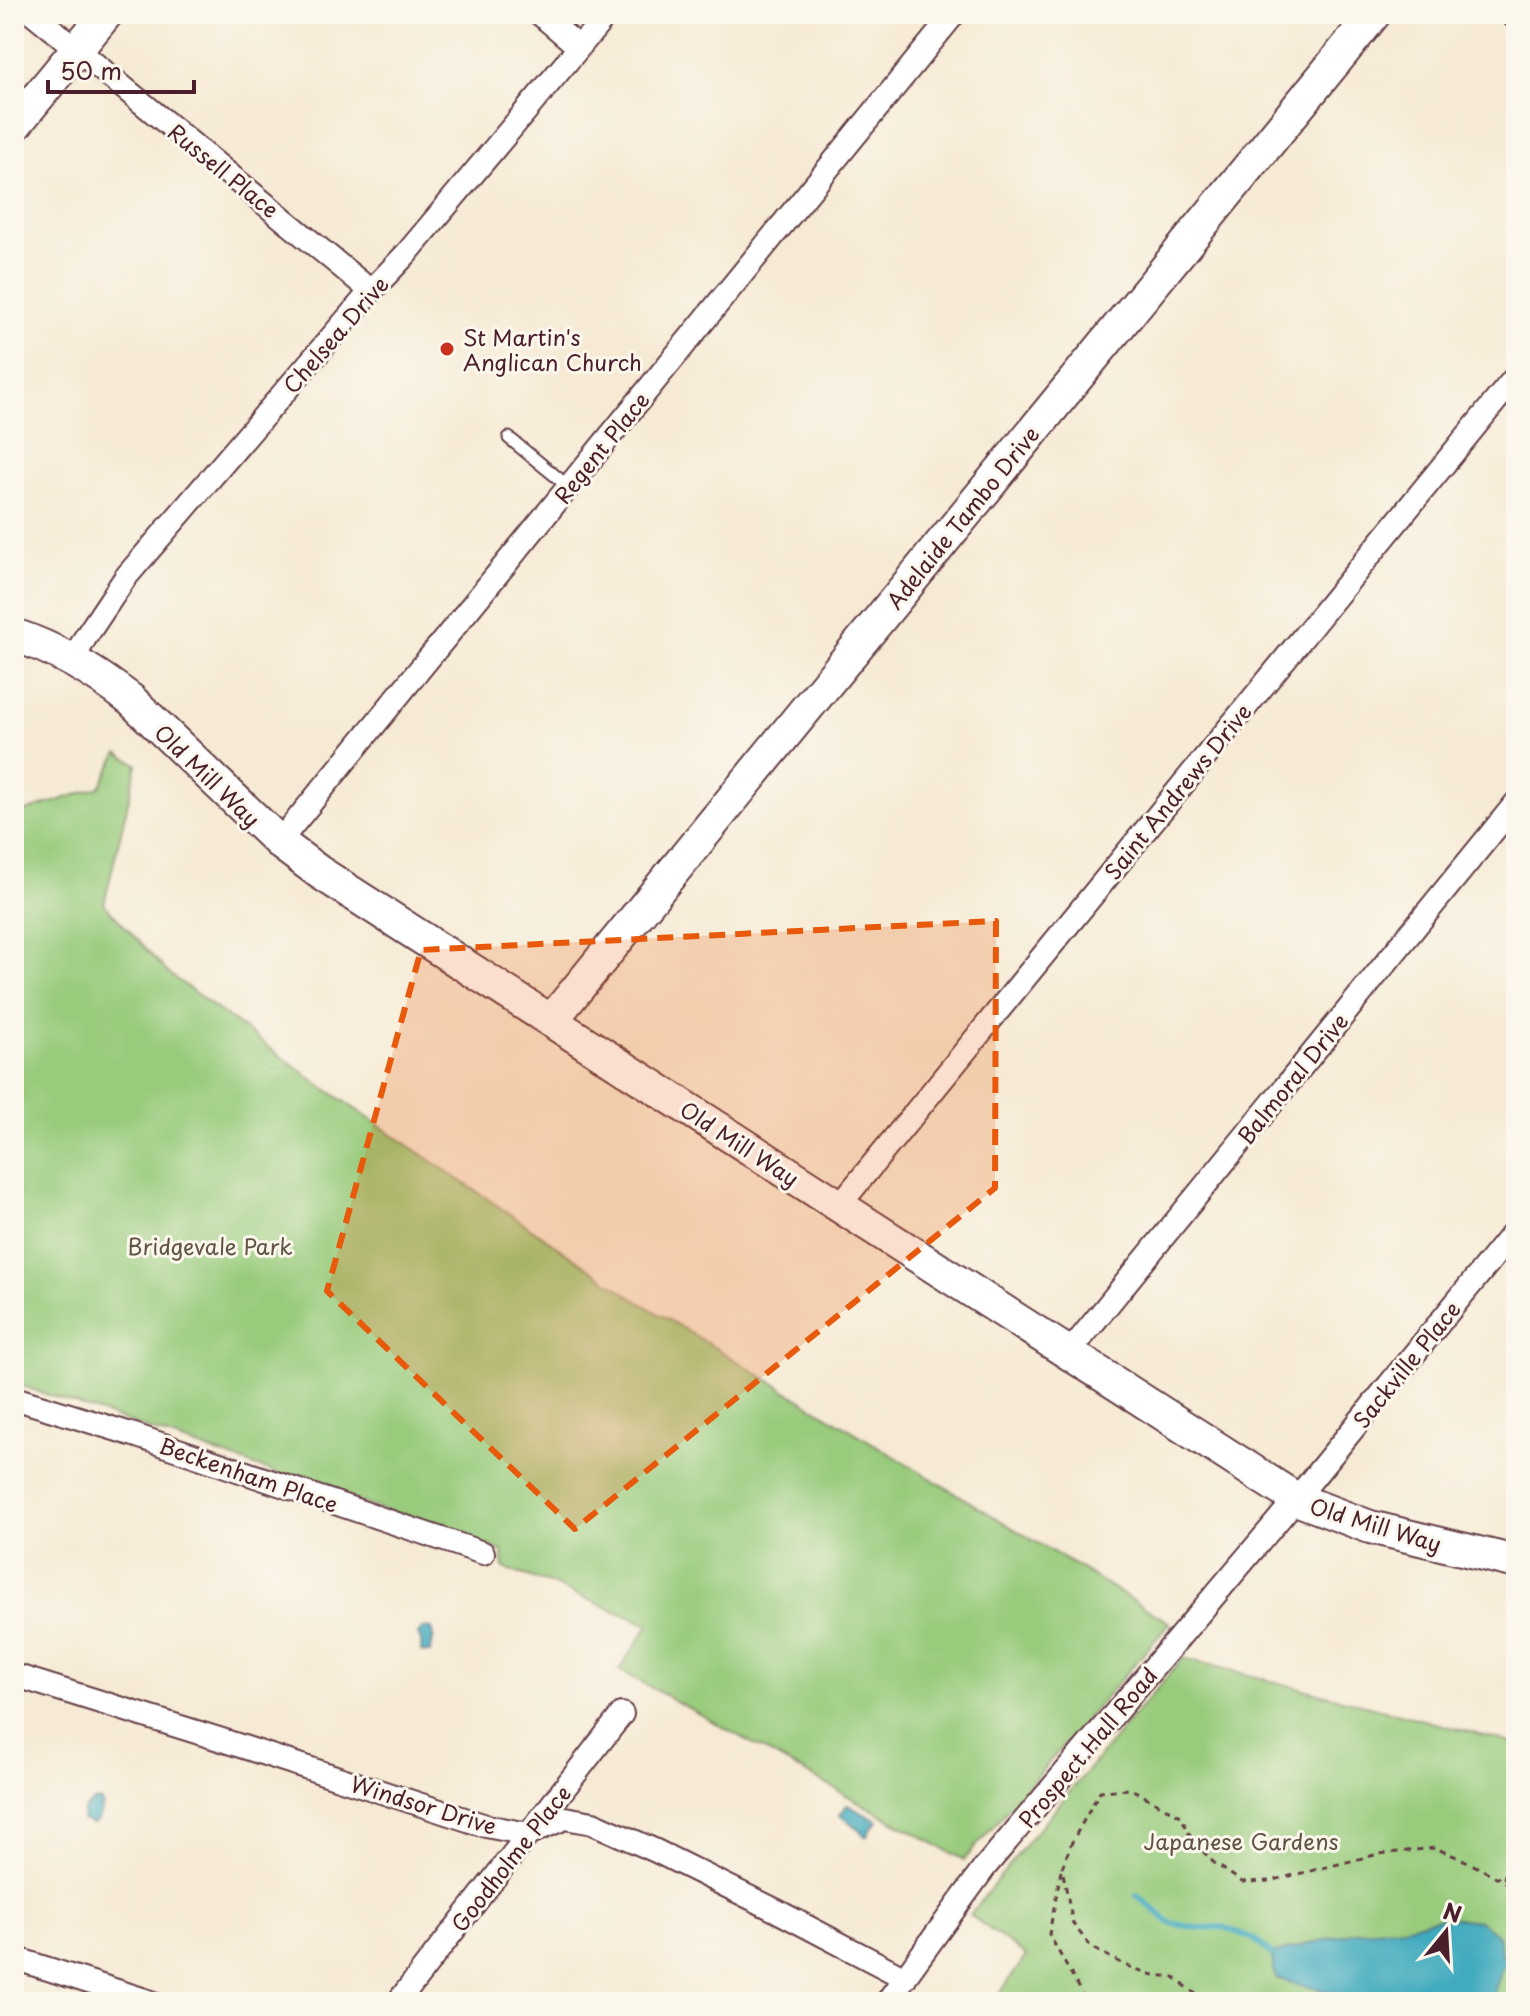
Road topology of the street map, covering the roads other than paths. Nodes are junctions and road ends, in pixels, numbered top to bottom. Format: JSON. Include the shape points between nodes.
{"nodes":[{"id":1,"x":34,"y":14,"type":"edge"},
{"id":2,"x":106,"y":14,"type":"edge"},
{"id":3,"x":540,"y":14,"type":"edge"},
{"id":4,"x":607,"y":14,"type":"edge"},
{"id":5,"x":954,"y":14,"type":"edge"},
{"id":6,"x":1511,"y":14,"type":"edge"},
{"id":7,"x":1363,"y":17,"type":"edge"},
{"id":8,"x":1516,"y":18,"type":"edge"},
{"id":9,"x":579,"y":47,"type":"junction"},
{"id":10,"x":78,"y":50,"type":"junction"},
{"id":11,"x":14,"y":126,"type":"edge"},
{"id":12,"x":371,"y":291,"type":"junction"},
{"id":13,"x":1516,"y":376,"type":"edge"},
{"id":14,"x":509,"y":438,"type":"dead end"},
{"id":15,"x":569,"y":487,"type":"junction"},
{"id":16,"x":14,"y":635,"type":"edge"},
{"id":17,"x":73,"y":660,"type":"junction"},
{"id":18,"x":1516,"y":803,"type":"edge"},
{"id":19,"x":279,"y":842,"type":"junction"},
{"id":20,"x":551,"y":1021,"type":"junction"},
{"id":21,"x":838,"y":1207,"type":"junction"},
{"id":22,"x":1516,"y":1229,"type":"edge"},
{"id":23,"x":1068,"y":1354,"type":"junction"},
{"id":24,"x":14,"y":1398,"type":"edge"},
{"id":25,"x":1296,"y":1499,"type":"junction"},
{"id":26,"x":483,"y":1553,"type":"dead end"},
{"id":27,"x":1516,"y":1562,"type":"edge"},
{"id":28,"x":14,"y":1675,"type":"edge"},
{"id":29,"x":622,"y":1714,"type":"dead end"},
{"id":30,"x":528,"y":1834,"type":"junction"},
{"id":31,"x":14,"y":1958,"type":"edge"},
{"id":32,"x":905,"y":1978,"type":"junction"},
{"id":33,"x":151,"y":2002,"type":"edge"},
{"id":34,"x":398,"y":2002,"type":"edge"},
{"id":35,"x":887,"y":2002,"type":"edge"}],
"edges":[{"from":1,"to":10,"type":"street","name":"Russell Place"},
{"from":2,"to":10,"type":"street"},
{"from":3,"to":9,"type":"street"},
{"from":4,"to":9,"type":"street","name":"Chelsea Drive"},
{"from":5,"to":15,"type":"street","name":"Regent Place"},
{"from":6,"to":8,"type":"street"},
{"from":7,"to":20,"type":"street","name":"Adelaide Tambo Drive"},
{"from":9,"to":12,"type":"street","name":"Chelsea Drive"},
{"from":10,"to":11,"type":"street"},
{"from":10,"to":12,"type":"street","name":"Russell Place"},
{"from":12,"to":17,"type":"street","name":"Chelsea Drive","via":[[125,578]]},
{"from":13,"to":21,"type":"street","name":"Saint Andrews Drive"},
{"from":14,"to":15,"type":"lane"},
{"from":15,"to":19,"type":"street","name":"Regent Place"},
{"from":16,"to":17,"type":"street","name":"Old Mill Way"},
{"from":17,"to":19,"type":"street","name":"Old Mill Way","via":[[131,700]]},
{"from":18,"to":23,"type":"street","name":"Balmoral Drive"},
{"from":19,"to":20,"type":"street","name":"Old Mill Way"},
{"from":20,"to":21,"type":"street","name":"Old Mill Way"},
{"from":21,"to":23,"type":"street","name":"Old Mill Way"},
{"from":22,"to":25,"type":"street","name":"Sackville Place"},
{"from":23,"to":25,"type":"street","name":"Old Mill Way"},
{"from":24,"to":26,"type":"street","name":"Beckenham Place"},
{"from":25,"to":27,"type":"street","name":"Old Mill Way","via":[[1370,1527]]},
{"from":25,"to":32,"type":"street","name":"Prospect Hall Road","via":[[985,1867]]},
{"from":28,"to":30,"type":"street","name":"Windsor Drive","via":[[486,1826]]},
{"from":29,"to":30,"type":"street","name":"Goodholme Place"},
{"from":30,"to":32,"type":"street","name":"Windsor Drive","via":[[565,1818],[593,1823]]},
{"from":30,"to":34,"type":"street","name":"Goodholme Place"},
{"from":31,"to":33,"type":"street"},
{"from":32,"to":35,"type":"street","name":"Prospect Hall Road"}]}
